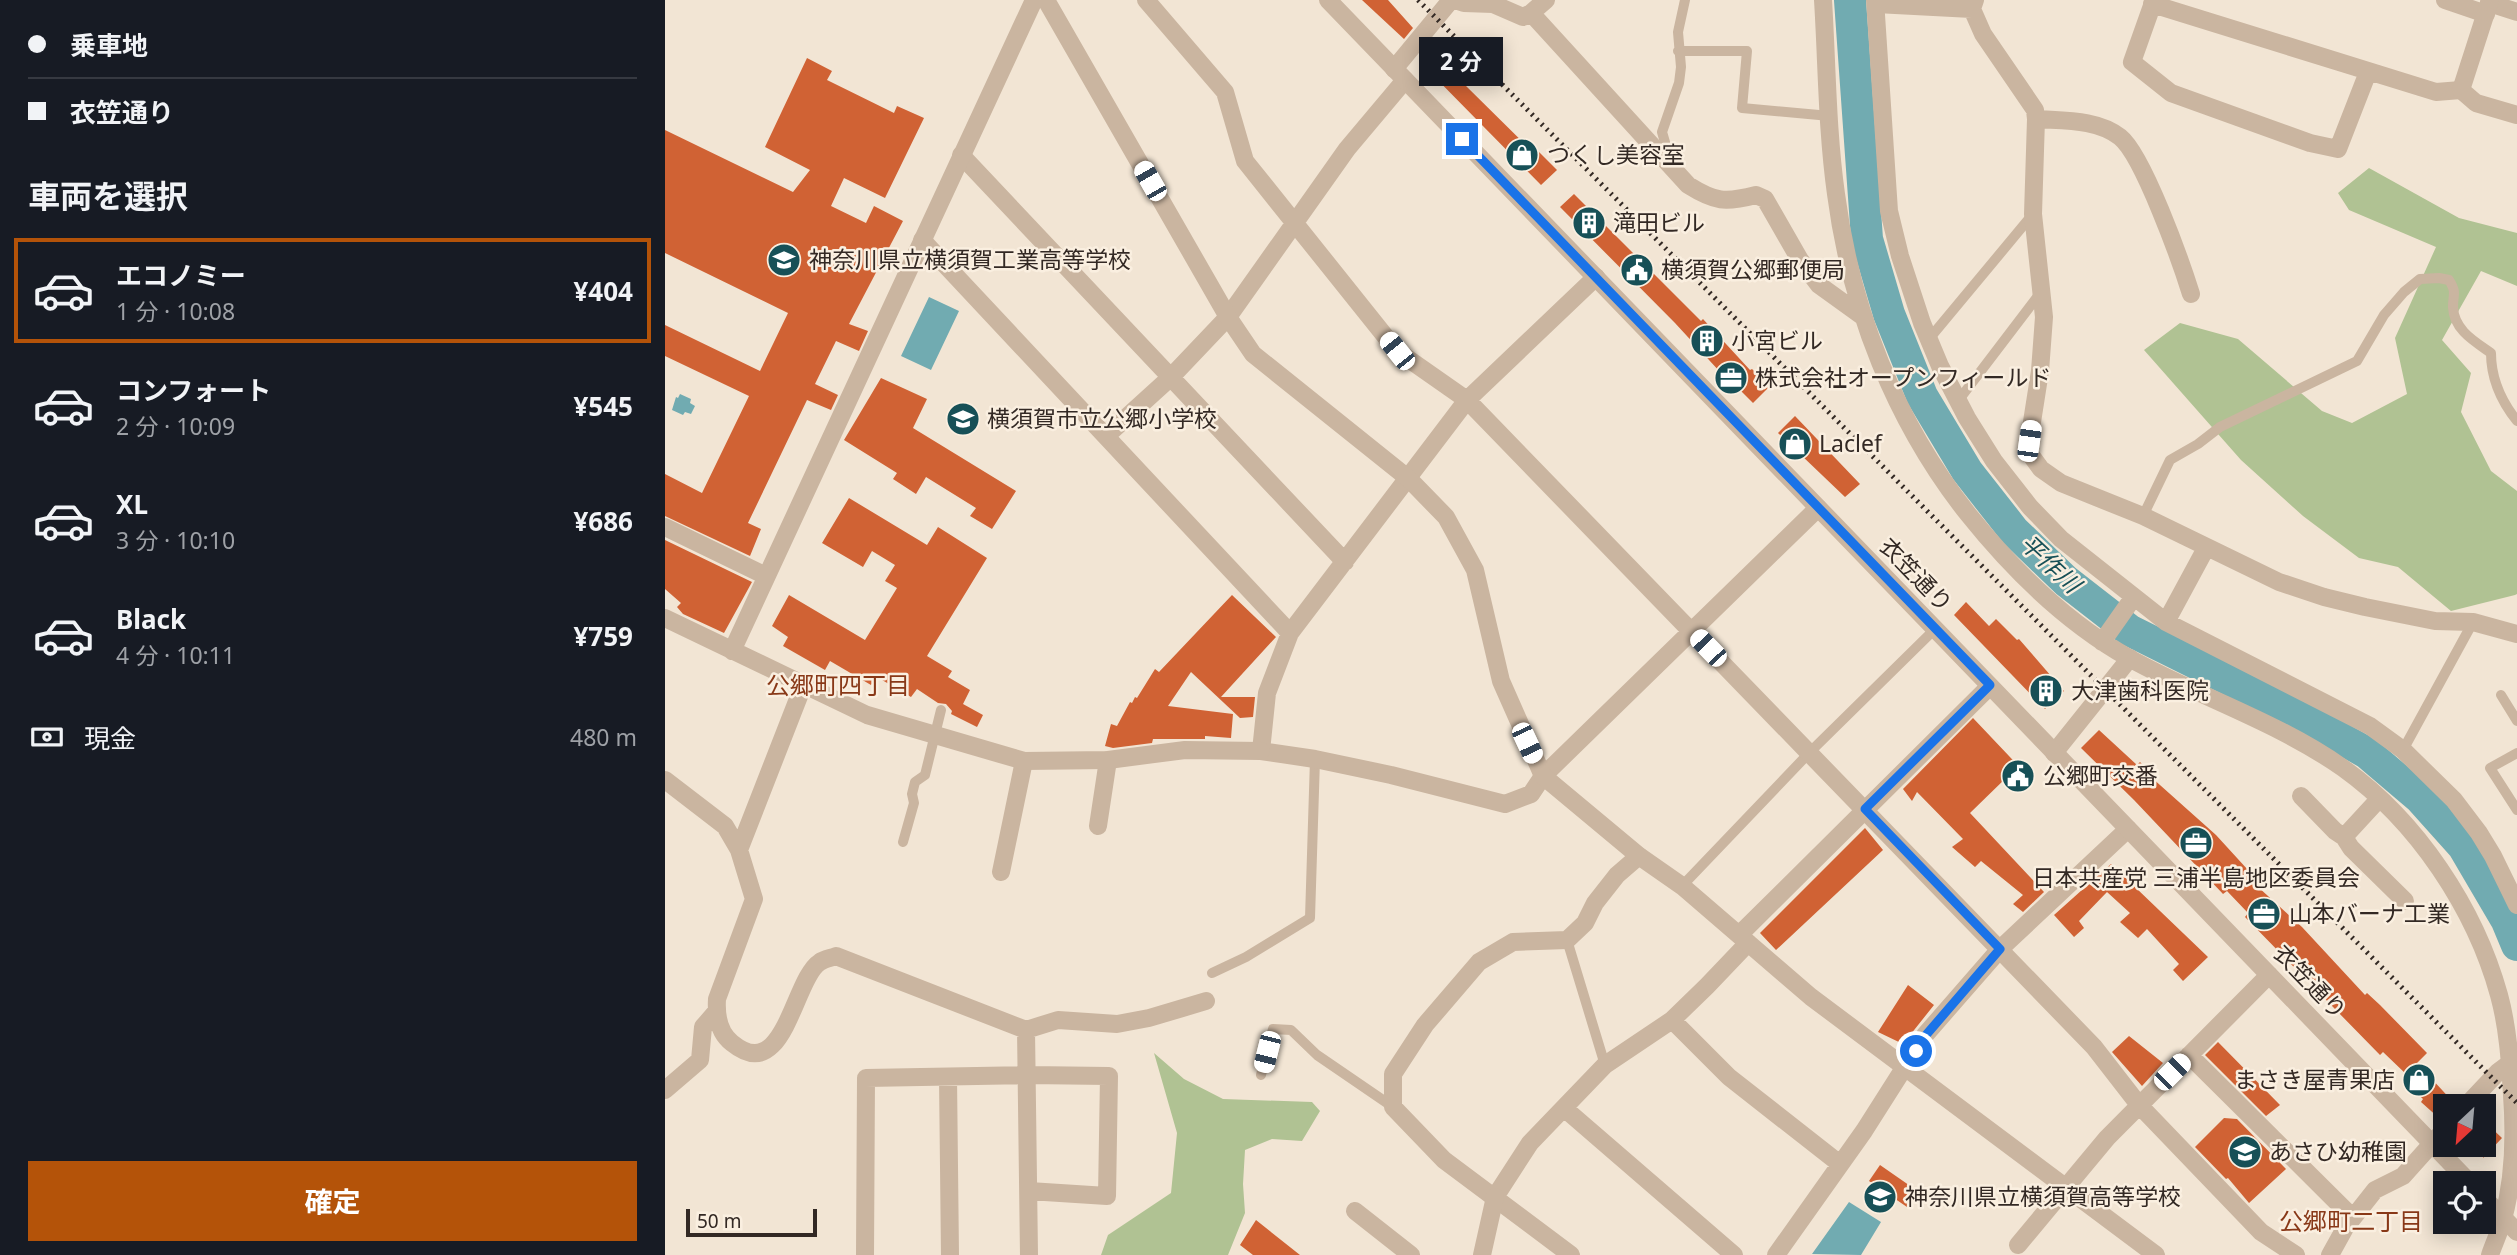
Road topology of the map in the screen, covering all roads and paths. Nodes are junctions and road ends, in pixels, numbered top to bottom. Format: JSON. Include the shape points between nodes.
{"nodes":[{"id":1,"x":1034,"y":0,"type":"edge"},
{"id":2,"x":1047,"y":0,"type":"edge"},
{"id":3,"x":1146,"y":0,"type":"edge"},
{"id":4,"x":1328,"y":0,"type":"edge"},
{"id":5,"x":1453,"y":0,"type":"edge"},
{"id":6,"x":1546,"y":0,"type":"edge"},
{"id":7,"x":1685,"y":0,"type":"edge"},
{"id":8,"x":1823,"y":0,"type":"edge"},
{"id":9,"x":2445,"y":0,"type":"edge"},
{"id":10,"x":1885,"y":2,"type":"edge"},
{"id":11,"x":2153,"y":2,"type":"edge"},
{"id":12,"x":1973,"y":4,"type":"edge"},
{"id":13,"x":2489,"y":6,"type":"edge"},
{"id":14,"x":2517,"y":12,"type":"edge"},
{"id":15,"x":1531,"y":13,"type":"junction"},
{"id":16,"x":1678,"y":51,"type":"junction"},
{"id":17,"x":2368,"y":72,"type":"junction"},
{"id":18,"x":1399,"y":74,"type":"junction"},
{"id":19,"x":2461,"y":90,"type":"junction"},
{"id":20,"x":2517,"y":115,"type":"edge"},
{"id":21,"x":1830,"y":116,"type":"junction"},
{"id":22,"x":2036,"y":119,"type":"junction"},
{"id":23,"x":961,"y":155,"type":"junction"},
{"id":24,"x":1672,"y":169,"type":"junction"},
{"id":25,"x":2033,"y":214,"type":"junction"},
{"id":26,"x":1295,"y":224,"type":"junction"},
{"id":27,"x":922,"y":240,"type":"junction"},
{"id":28,"x":1596,"y":277,"type":"junction"},
{"id":29,"x":2042,"y":291,"type":"junction"},
{"id":30,"x":2191,"y":294,"type":"dead end"},
{"id":31,"x":1862,"y":316,"type":"junction"},
{"id":32,"x":1228,"y":317,"type":"junction"},
{"id":33,"x":1929,"y":340,"type":"junction"},
{"id":34,"x":1171,"y":377,"type":"junction"},
{"id":35,"x":1467,"y":400,"type":"junction"},
{"id":36,"x":1958,"y":401,"type":"junction"},
{"id":37,"x":2517,"y":421,"type":"edge"},
{"id":38,"x":1106,"y":436,"type":"junction"},
{"id":39,"x":1409,"y":479,"type":"junction"},
{"id":40,"x":1818,"y":508,"type":"junction"},
{"id":41,"x":2143,"y":516,"type":"junction"},
{"id":42,"x":665,"y":527,"type":"edge"},
{"id":43,"x":2206,"y":548,"type":"junction"},
{"id":44,"x":1345,"y":562,"type":"junction"},
{"id":45,"x":767,"y":576,"type":"junction"},
{"id":46,"x":2131,"y":600,"type":"junction"},
{"id":47,"x":665,"y":618,"type":"edge"},
{"id":48,"x":2166,"y":622,"type":"junction"},
{"id":49,"x":2473,"y":622,"type":"junction"},
{"id":50,"x":1935,"y":629,"type":"junction"},
{"id":51,"x":1691,"y":630,"type":"junction"},
{"id":52,"x":1290,"y":633,"type":"junction"},
{"id":53,"x":2517,"y":634,"type":"edge"},
{"id":54,"x":2103,"y":640,"type":"junction"},
{"id":55,"x":732,"y":651,"type":"junction"},
{"id":56,"x":2130,"y":658,"type":"junction"},
{"id":57,"x":1990,"y":685,"type":"junction"},
{"id":58,"x":803,"y":686,"type":"junction"},
{"id":59,"x":2501,"y":695,"type":"dead end"},
{"id":60,"x":940,"y":710,"type":"dead end"},
{"id":61,"x":2517,"y":720,"type":"edge"},
{"id":62,"x":933,"y":736,"type":"junction"},
{"id":63,"x":2403,"y":750,"type":"junction"},
{"id":64,"x":1261,"y":751,"type":"junction"},
{"id":65,"x":1810,"y":752,"type":"junction"},
{"id":66,"x":2055,"y":753,"type":"junction"},
{"id":67,"x":2517,"y":753,"type":"edge"},
{"id":68,"x":1315,"y":759,"type":"junction"},
{"id":69,"x":1108,"y":760,"type":"junction"},
{"id":70,"x":1024,"y":761,"type":"junction"},
{"id":71,"x":1543,"y":776,"type":"junction"},
{"id":72,"x":665,"y":780,"type":"edge"},
{"id":73,"x":2301,"y":796,"type":"dead end"},
{"id":74,"x":2379,"y":799,"type":"junction"},
{"id":75,"x":1865,"y":809,"type":"junction"},
{"id":76,"x":2517,"y":810,"type":"edge"},
{"id":77,"x":1098,"y":825,"type":"dead end"},
{"id":78,"x":2128,"y":829,"type":"junction"},
{"id":79,"x":2344,"y":836,"type":"junction"},
{"id":80,"x":903,"y":842,"type":"dead end"},
{"id":81,"x":739,"y":850,"type":"junction"},
{"id":82,"x":1639,"y":856,"type":"junction"},
{"id":83,"x":1002,"y":872,"type":"dead end"},
{"id":84,"x":1682,"y":886,"type":"junction"},
{"id":85,"x":2405,"y":901,"type":"dead end"},
{"id":86,"x":2517,"y":905,"type":"edge"},
{"id":87,"x":1743,"y":939,"type":"junction"},
{"id":88,"x":1566,"y":940,"type":"junction"},
{"id":89,"x":2000,"y":949,"type":"junction"},
{"id":90,"x":1212,"y":973,"type":"dead end"},
{"id":91,"x":2269,"y":975,"type":"junction"},
{"id":92,"x":1206,"y":1002,"type":"dead end"},
{"id":93,"x":716,"y":1012,"type":"junction"},
{"id":94,"x":1672,"y":1020,"type":"junction"},
{"id":95,"x":1026,"y":1030,"type":"junction"},
{"id":96,"x":2513,"y":1035,"type":"edge"},
{"id":97,"x":2189,"y":1055,"type":"junction"},
{"id":98,"x":2510,"y":1063,"type":"junction"},
{"id":99,"x":1605,"y":1065,"type":"junction"},
{"id":100,"x":1906,"y":1067,"type":"junction"},
{"id":101,"x":1028,"y":1074,"type":"junction"},
{"id":102,"x":1261,"y":1075,"type":"dead end"},
{"id":103,"x":948,"y":1077,"type":"junction"},
{"id":104,"x":665,"y":1090,"type":"edge"},
{"id":105,"x":2477,"y":1094,"type":"edge"},
{"id":106,"x":2139,"y":1105,"type":"junction"},
{"id":107,"x":1393,"y":1107,"type":"junction"},
{"id":108,"x":1565,"y":1109,"type":"junction"},
{"id":109,"x":2431,"y":1143,"type":"junction"},
{"id":110,"x":1840,"y":1164,"type":"junction"},
{"id":111,"x":2458,"y":1171,"type":"edge"},
{"id":112,"x":2065,"y":1185,"type":"junction"},
{"id":113,"x":1028,"y":1191,"type":"junction"},
{"id":114,"x":1495,"y":1197,"type":"junction"},
{"id":115,"x":2496,"y":1210,"type":"edge"},
{"id":116,"x":1355,"y":1211,"type":"dead end"},
{"id":117,"x":2353,"y":1218,"type":"junction"},
{"id":118,"x":2510,"y":1225,"type":"edge"},
{"id":119,"x":2018,"y":1245,"type":"dead end"},
{"id":120,"x":865,"y":1255,"type":"edge"},
{"id":121,"x":950,"y":1255,"type":"edge"},
{"id":122,"x":1029,"y":1255,"type":"edge"},
{"id":123,"x":1411,"y":1255,"type":"edge"},
{"id":124,"x":1482,"y":1255,"type":"edge"},
{"id":125,"x":1571,"y":1255,"type":"edge"},
{"id":126,"x":1734,"y":1255,"type":"edge"},
{"id":127,"x":1776,"y":1255,"type":"edge"},
{"id":128,"x":2156,"y":1255,"type":"edge"},
{"id":129,"x":2296,"y":1255,"type":"edge"},
{"id":130,"x":2330,"y":1255,"type":"edge"},
{"id":131,"x":2490,"y":1255,"type":"edge"}],
"edges":[{"from":1,"to":23,"type":"street"},
{"from":2,"to":32,"type":"street"},
{"from":3,"to":26,"type":"street","via":[[1224,92],[1245,161]]},
{"from":4,"to":18,"type":"street","name":"衣笠通り"},
{"from":5,"to":15,"type":"street","via":[[1493,4],[1523,18]]},
{"from":5,"to":18,"type":"street"},
{"from":6,"to":15,"type":"street"},
{"from":7,"to":16,"type":"lane"},
{"from":8,"to":21,"type":"street"},
{"from":9,"to":13,"type":"street"},
{"from":10,"to":12,"type":"street"},
{"from":10,"to":33,"type":"street","via":[[1889,211]]},
{"from":11,"to":17,"type":"street"},
{"from":11,"to":17,"type":"street","via":[[2132,62],[2171,93],[2309,143],[2338,149]]},
{"from":12,"to":22,"type":"street","via":[[1983,34],[2035,110]]},
{"from":13,"to":14,"type":"street"},
{"from":13,"to":19,"type":"street"},
{"from":15,"to":24,"type":"street"},
{"from":16,"to":21,"type":"lane","via":[[1747,51],[1742,108]]},
{"from":16,"to":24,"type":"lane","via":[[1679,83],[1662,132]]},
{"from":17,"to":19,"type":"street","via":[[2435,92]]},
{"from":18,"to":26,"type":"street"},
{"from":18,"to":28,"type":"street","name":"衣笠通り"},
{"from":19,"to":20,"type":"street","via":[[2476,103]]},
{"from":21,"to":31,"type":"street","via":[[1839,214]]},
{"from":22,"to":25,"type":"street"},
{"from":22,"to":30,"type":"street","via":[[2086,122],[2119,136],[2132,151],[2179,254]]},
{"from":23,"to":27,"type":"street"},
{"from":23,"to":34,"type":"street"},
{"from":24,"to":31,"type":"street","via":[[1688,185],[1721,201],[1756,195],[1765,199],[1819,285]]},
{"from":25,"to":29,"type":"street"},
{"from":25,"to":33,"type":"lane"},
{"from":26,"to":32,"type":"street"},
{"from":26,"to":35,"type":"street","via":[[1397,351]]},
{"from":27,"to":38,"type":"street"},
{"from":27,"to":45,"type":"street"},
{"from":28,"to":35,"type":"street"},
{"from":28,"to":40,"type":"street","name":"衣笠通り"},
{"from":29,"to":36,"type":"lane"},
{"from":29,"to":41,"type":"street","via":[[2044,317],[2031,454],[2041,469],[2061,483]]},
{"from":31,"to":54,"type":"street","via":[[1897,402],[1947,485],[2037,588],[2078,625]]},
{"from":32,"to":34,"type":"street"},
{"from":32,"to":39,"type":"street","via":[[1253,354]]},
{"from":33,"to":36,"type":"street"},
{"from":34,"to":38,"type":"street"},
{"from":34,"to":44,"type":"street"},
{"from":35,"to":39,"type":"street"},
{"from":35,"to":51,"type":"street"},
{"from":36,"to":46,"type":"street","via":[[1994,461],[2030,507]]},
{"from":37,"to":41,"type":"lane","via":[[2500,395],[2491,353],[2466,336],[2456,322],[2455,290],[2449,280],[2420,279],[2385,315],[2357,361],[2220,427],[2170,460]]},
{"from":38,"to":52,"type":"street"},
{"from":39,"to":44,"type":"street"},
{"from":39,"to":71,"type":"street","via":[[1446,517],[1475,570],[1501,681]]},
{"from":40,"to":50,"type":"street","name":"衣笠通り"},
{"from":40,"to":51,"type":"street"},
{"from":41,"to":43,"type":"street"},
{"from":42,"to":45,"type":"street"},
{"from":43,"to":48,"type":"street"},
{"from":43,"to":49,"type":"street","via":[[2324,597],[2435,621]]},
{"from":44,"to":52,"type":"street"},
{"from":45,"to":55,"type":"street"},
{"from":46,"to":48,"type":"street"},
{"from":46,"to":54,"type":"street"},
{"from":47,"to":55,"type":"street"},
{"from":48,"to":63,"type":"street","via":[[2369,726]]},
{"from":49,"to":53,"type":"street"},
{"from":49,"to":63,"type":"lane"},
{"from":50,"to":57,"type":"street","name":"衣笠通り"},
{"from":50,"to":65,"type":"lane"},
{"from":51,"to":65,"type":"street"},
{"from":51,"to":71,"type":"street"},
{"from":52,"to":64,"type":"street","via":[[1267,693]]},
{"from":54,"to":56,"type":"street"},
{"from":55,"to":58,"type":"street"},
{"from":56,"to":66,"type":"street"},
{"from":56,"to":74,"type":"street","via":[[2313,750]]},
{"from":57,"to":66,"type":"street","name":"衣笠通り"},
{"from":57,"to":75,"type":"street"},
{"from":58,"to":62,"type":"street","via":[[867,715]]},
{"from":58,"to":81,"type":"street"},
{"from":59,"to":61,"type":"lane"},
{"from":60,"to":62,"type":"lane"},
{"from":62,"to":70,"type":"street"},
{"from":62,"to":80,"type":"lane","via":[[925,775],[915,782]]},
{"from":63,"to":86,"type":"street","via":[[2454,800],[2479,833]]},
{"from":64,"to":68,"type":"street"},
{"from":64,"to":69,"type":"street","via":[[1185,750]]},
{"from":65,"to":75,"type":"street"},
{"from":65,"to":84,"type":"lane"},
{"from":66,"to":78,"type":"street","name":"衣笠通り"},
{"from":67,"to":76,"type":"lane","via":[[2490,768]]},
{"from":68,"to":71,"type":"street","via":[[1505,804],[1531,794]]},
{"from":68,"to":90,"type":"lane","via":[[1310,918]]},
{"from":69,"to":70,"type":"street"},
{"from":69,"to":77,"type":"street"},
{"from":70,"to":83,"type":"street"},
{"from":71,"to":82,"type":"street"},
{"from":72,"to":81,"type":"street","via":[[725,826]]},
{"from":73,"to":79,"type":"street"},
{"from":74,"to":79,"type":"street"},
{"from":74,"to":96,"type":"street","via":[[2431,857],[2476,931]]},
{"from":75,"to":87,"type":"street"},
{"from":75,"to":89,"type":"street"},
{"from":78,"to":89,"type":"street"},
{"from":78,"to":91,"type":"street","name":"衣笠通り"},
{"from":79,"to":85,"type":"street"},
{"from":81,"to":93,"type":"street","via":[[754,899]]},
{"from":82,"to":84,"type":"street"},
{"from":82,"to":88,"type":"street","via":[[1617,875],[1585,923]]},
{"from":84,"to":87,"type":"street"},
{"from":87,"to":94,"type":"street","via":[[1707,986]]},
{"from":87,"to":100,"type":"street","via":[[1811,997]]},
{"from":88,"to":99,"type":"lane"},
{"from":88,"to":107,"type":"street","via":[[1513,942],[1479,962],[1425,1025],[1393,1074]]},
{"from":89,"to":100,"type":"street","via":[[1926,1035]]},
{"from":89,"to":106,"type":"street","via":[[2094,1046]]},
{"from":91,"to":97,"type":"street"},
{"from":91,"to":109,"type":"street","name":"衣笠通り"},
{"from":92,"to":95,"type":"street","via":[[1117,1024],[1058,1020]]},
{"from":93,"to":95,"type":"street","via":[[721,1031],[733,1045],[762,1051],[773,1046],[807,978],[819,962],[836,956]]},
{"from":93,"to":104,"type":"street","via":[[703,1027],[700,1060]]},
{"from":94,"to":99,"type":"street"},
{"from":94,"to":110,"type":"street","via":[[1729,1077]]},
{"from":95,"to":101,"type":"street"},
{"from":96,"to":98,"type":"street"},
{"from":97,"to":106,"type":"street"},
{"from":97,"to":117,"type":"street"},
{"from":98,"to":105,"type":"street"},
{"from":98,"to":118,"type":"street"},
{"from":99,"to":108,"type":"street"},
{"from":100,"to":110,"type":"street"},
{"from":100,"to":112,"type":"street"},
{"from":101,"to":103,"type":"street"},
{"from":101,"to":113,"type":"street"},
{"from":101,"to":113,"type":"street","via":[[1109,1076],[1107,1196]]},
{"from":102,"to":107,"type":"lane","via":[[1273,1029],[1291,1030],[1317,1055]]},
{"from":103,"to":120,"type":"street","via":[[866,1078]]},
{"from":103,"to":121,"type":"street"},
{"from":106,"to":112,"type":"street"},
{"from":106,"to":129,"type":"street","via":[[2261,1233]]},
{"from":107,"to":114,"type":"street","via":[[1444,1160]]},
{"from":108,"to":114,"type":"street","via":[[1530,1143]]},
{"from":108,"to":126,"type":"street"},
{"from":109,"to":111,"type":"street","name":"衣笠通り"},
{"from":109,"to":117,"type":"street","via":[[2403,1176],[2375,1190]]},
{"from":110,"to":127,"type":"street"},
{"from":112,"to":119,"type":"street"},
{"from":112,"to":128,"type":"street"},
{"from":113,"to":122,"type":"street"},
{"from":114,"to":124,"type":"street"},
{"from":114,"to":125,"type":"street"},
{"from":115,"to":118,"type":"street"},
{"from":116,"to":123,"type":"street"},
{"from":117,"to":130,"type":"street"},
{"from":118,"to":131,"type":"street"}]}
